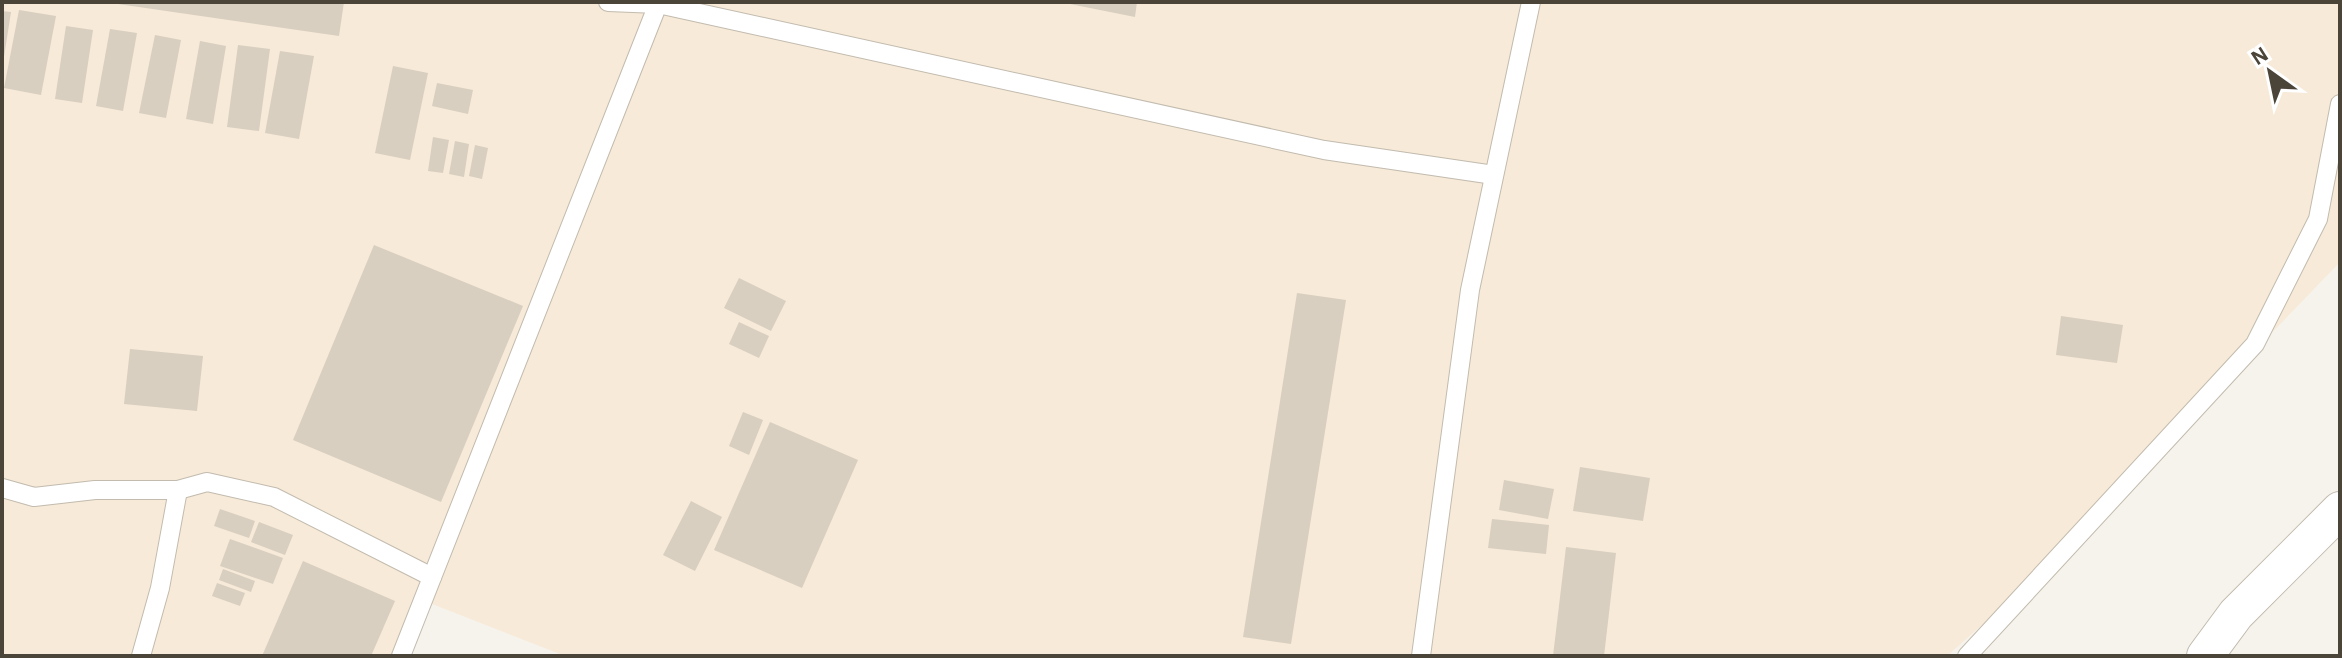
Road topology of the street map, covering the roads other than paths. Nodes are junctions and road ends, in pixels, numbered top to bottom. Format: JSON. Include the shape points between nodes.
{"nodes":[{"id":1,"x":608,"y":2,"type":"edge"},
{"id":2,"x":1531,"y":2,"type":"edge"},
{"id":3,"x":658,"y":4,"type":"junction"},
{"id":4,"x":2340,"y":104,"type":"edge"},
{"id":5,"x":1494,"y":175,"type":"junction"},
{"id":6,"x":2,"y":488,"type":"edge"},
{"id":7,"x":178,"y":490,"type":"junction"},
{"id":8,"x":2340,"y":510,"type":"edge"},
{"id":9,"x":432,"y":577,"type":"junction"},
{"id":10,"x":141,"y":656,"type":"edge"},
{"id":11,"x":401,"y":656,"type":"edge"},
{"id":12,"x":1421,"y":656,"type":"edge"},
{"id":13,"x":1967,"y":656,"type":"edge"},
{"id":14,"x":2205,"y":656,"type":"edge"}],
"edges":[{"from":1,"to":3,"type":"lane"},
{"from":2,"to":5,"type":"lane"},
{"from":3,"to":5,"type":"lane","via":[[1324,150]]},
{"from":3,"to":9,"type":"lane"},
{"from":4,"to":13,"type":"lane","via":[[2318,219],[2255,344]]},
{"from":5,"to":12,"type":"lane","via":[[1470,290]]},
{"from":6,"to":7,"type":"lane","via":[[34,497],[95,490]]},
{"from":7,"to":9,"type":"lane","via":[[207,482],[274,497]]},
{"from":7,"to":10,"type":"lane"},
{"from":8,"to":14,"type":"street","via":[[2236,614]]},
{"from":9,"to":11,"type":"lane"}]}
